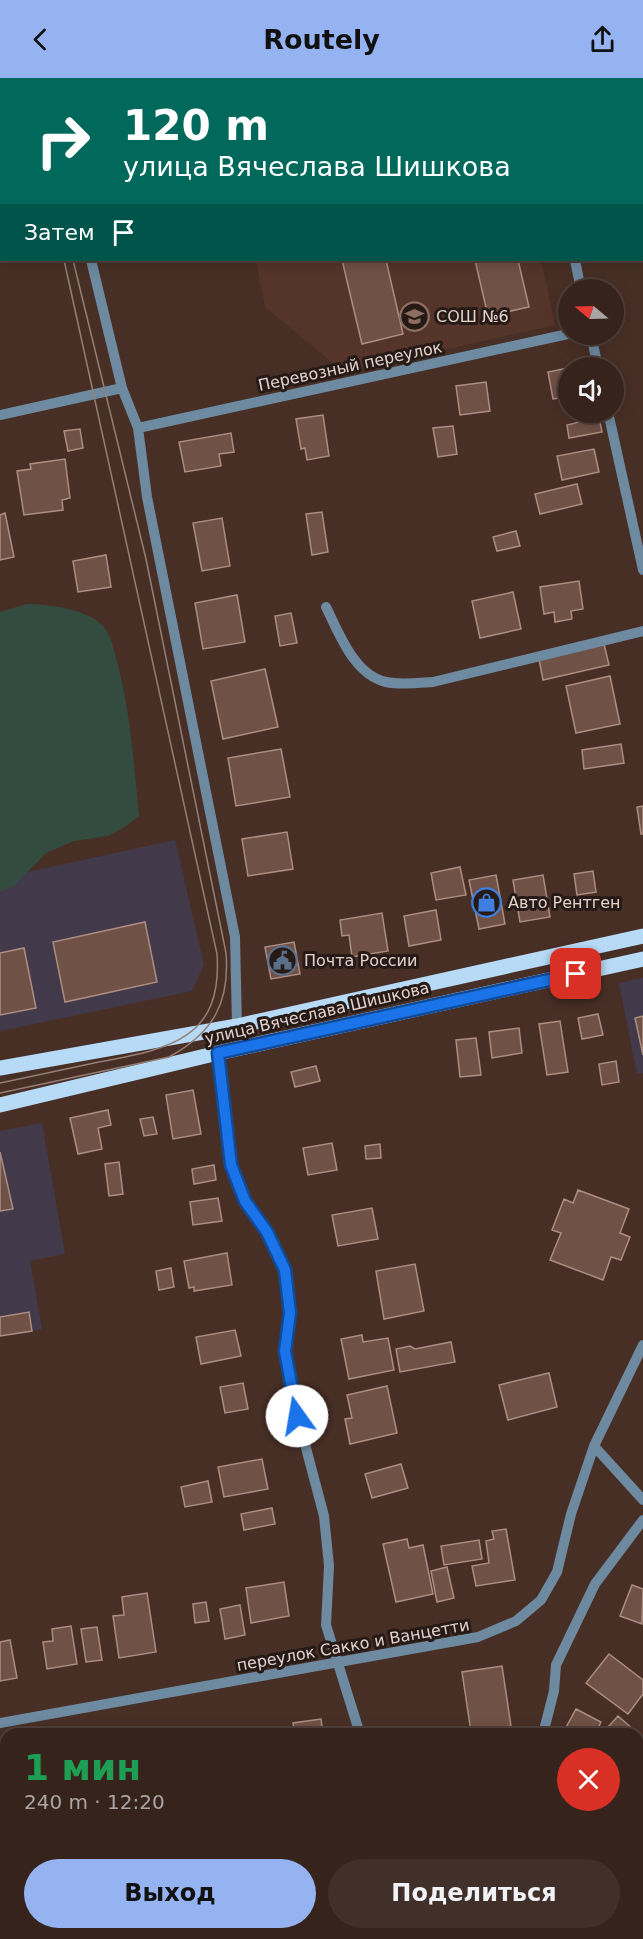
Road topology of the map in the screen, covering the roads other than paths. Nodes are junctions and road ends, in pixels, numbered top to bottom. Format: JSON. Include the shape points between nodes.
{"nodes":[{"id":1,"x":91,"y":261,"type":"edge"},
{"id":2,"x":575,"y":261,"type":"edge"},
{"id":3,"x":579,"y":279,"type":"edge"},
{"id":4,"x":558,"y":336,"type":"edge"},
{"id":5,"x":122,"y":388,"type":"junction"},
{"id":6,"x":0,"y":414,"type":"edge"},
{"id":7,"x":610,"y":423,"type":"edge"},
{"id":8,"x":138,"y":428,"type":"junction"},
{"id":9,"x":643,"y":570,"type":"edge"},
{"id":10,"x":326,"y":607,"type":"dead end"},
{"id":11,"x":643,"y":631,"type":"edge"},
{"id":12,"x":643,"y":936,"type":"edge"},
{"id":13,"x":643,"y":959,"type":"edge"},
{"id":14,"x":237,"y":1026,"type":"junction"},
{"id":15,"x":218,"y":1053,"type":"junction"},
{"id":16,"x":0,"y":1068,"type":"edge"},
{"id":17,"x":0,"y":1105,"type":"edge"},
{"id":18,"x":643,"y":1346,"type":"edge"},
{"id":19,"x":594,"y":1446,"type":"junction"},
{"id":20,"x":643,"y":1500,"type":"edge"},
{"id":21,"x":643,"y":1520,"type":"edge"},
{"id":22,"x":338,"y":1663,"type":"junction"},
{"id":23,"x":0,"y":1723,"type":"edge"},
{"id":24,"x":358,"y":1728,"type":"edge"},
{"id":25,"x":545,"y":1728,"type":"edge"}],
"edges":[{"from":1,"to":5,"type":"street"},
{"from":2,"to":3,"type":"street"},
{"from":4,"to":8,"type":"street","name":"Перевозный переулок"},
{"from":5,"to":6,"type":"street"},
{"from":5,"to":8,"type":"street"},
{"from":7,"to":9,"type":"street"},
{"from":8,"to":14,"type":"street","via":[[147,497],[235,937]]},
{"from":10,"to":11,"type":"street","via":[[355,660],[369,674],[384,682],[406,684],[433,682]]},
{"from":12,"to":14,"type":"main road","name":"улица Вячеслава Шишкова"},
{"from":13,"to":15,"type":"main road","name":"улица Вячеслава Шишкова"},
{"from":14,"to":16,"type":"main road","name":"улица Вячеслава Шишкова"},
{"from":15,"to":17,"type":"main road","name":"улица Вячеслава Шишкова"},
{"from":15,"to":22,"type":"street","via":[[231,1165],[245,1201],[267,1232],[285,1270],[290,1313],[285,1351],[292,1395],[324,1516],[329,1566],[326,1626]]},
{"from":18,"to":19,"type":"street","name":"переулок Сакко и Ванцетти"},
{"from":19,"to":20,"type":"street"},
{"from":19,"to":22,"type":"street","name":"переулок Сакко и Ванцетти","via":[[557,1572],[541,1600],[516,1621],[478,1637]]},
{"from":21,"to":25,"type":"street","via":[[595,1584],[556,1665]]},
{"from":22,"to":23,"type":"street","name":"переулок Сакко и Ванцетти"},
{"from":22,"to":24,"type":"street"}]}
